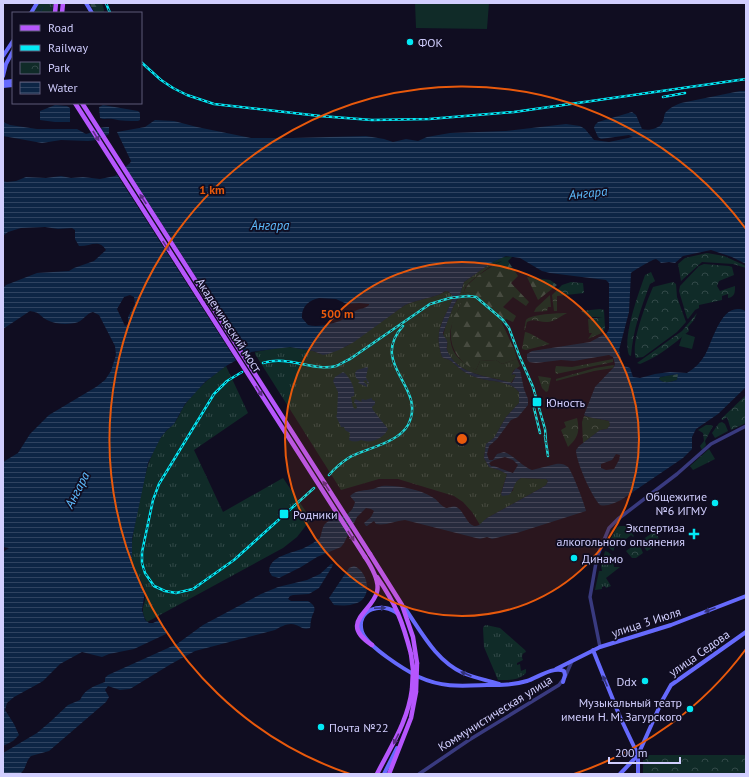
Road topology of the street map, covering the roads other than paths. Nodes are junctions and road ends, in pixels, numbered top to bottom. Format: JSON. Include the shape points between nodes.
{"nodes":[{"id":1,"x":37,"y":3,"type":"edge"},
{"id":2,"x":86,"y":3,"type":"edge"},
{"id":3,"x":32,"y":12,"type":"edge"},
{"id":4,"x":91,"y":12,"type":"edge"},
{"id":5,"x":12,"y":42,"type":"edge"},
{"id":6,"x":12,"y":53,"type":"edge"},
{"id":7,"x":3,"y":56,"type":"edge"},
{"id":8,"x":3,"y":75,"type":"edge"},
{"id":9,"x":4,"y":83,"type":"edge"},
{"id":10,"x":77,"y":104,"type":"edge"},
{"id":11,"x":83,"y":104,"type":"edge"},
{"id":12,"x":746,"y":426,"type":"edge"},
{"id":13,"x":371,"y":567,"type":"junction"},
{"id":14,"x":746,"y":596,"type":"edge"},
{"id":15,"x":402,"y":605,"type":"junction"},
{"id":16,"x":400,"y":618,"type":"junction"},
{"id":17,"x":746,"y":632,"type":"edge"},
{"id":18,"x":372,"y":645,"type":"junction"},
{"id":19,"x":600,"y":648,"type":"junction"},
{"id":20,"x":593,"y":650,"type":"junction"},
{"id":21,"x":573,"y":660,"type":"junction"},
{"id":22,"x":554,"y":670,"type":"junction"},
{"id":23,"x":563,"y":682,"type":"junction"},
{"id":24,"x":503,"y":685,"type":"junction"},
{"id":25,"x":402,"y":738,"type":"junction"},
{"id":26,"x":638,"y":755,"type":"junction"},
{"id":27,"x":377,"y":774,"type":"edge"},
{"id":28,"x":384,"y":774,"type":"edge"},
{"id":29,"x":389,"y":774,"type":"edge"},
{"id":30,"x":419,"y":774,"type":"edge"},
{"id":31,"x":620,"y":774,"type":"edge"},
{"id":32,"x":638,"y":774,"type":"edge"}],
"edges":[{"from":1,"to":3,"type":"main road"},
{"from":2,"to":4,"type":"main road"},
{"from":5,"to":7,"type":"main road"},
{"from":6,"to":8,"type":"main road"},
{"from":8,"to":9,"type":"main road"},
{"from":10,"to":13,"type":"main road","name":"Академический мост","one_way":true,"bridge":true},
{"from":15,"to":11,"type":"main road","name":"Академический мост","one_way":true,"bridge":true},
{"from":12,"to":19,"type":"street","via":[[711,444],[609,528],[600,549],[590,592]]},
{"from":13,"to":16,"type":"main road","via":[[391,597]]},
{"from":13,"to":18,"type":"main road","via":[[377,580],[377,592],[357,625],[361,636]]},
{"from":14,"to":19,"type":"main road","name":"улица 3 Июля","one_way":true,"via":[[671,625]]},
{"from":24,"to":15,"type":"main road","one_way":true,"via":[[469,675],[448,664],[431,646]]},
{"from":15,"to":25,"type":"main road","name":"Академический мост","bridge":true,"via":[[413,637],[417,663],[412,714]]},
{"from":18,"to":16,"type":"main road","one_way":true,"via":[[362,629],[365,614],[374,609],[384,608],[395,612]]},
{"from":16,"to":27,"type":"main road","one_way":true,"bridge":true,"via":[[411,654],[412,689],[402,725]]},
{"from":17,"to":26,"type":"main road","name":"улица Седова","via":[[671,685]]},
{"from":18,"to":24,"type":"main road","name":"улица 3 Июля","via":[[408,671],[435,683],[454,686]]},
{"from":19,"to":20,"type":"main road","name":"улица 3 Июля"},
{"from":20,"to":21,"type":"main road","name":"улица 3 Июля"},
{"from":26,"to":20,"type":"main road","one_way":true},
{"from":21,"to":22,"type":"main road","name":"улица 3 Июля"},
{"from":21,"to":23,"type":"street","name":"Коммунистическая улица"},
{"from":22,"to":23,"type":"main road","via":[[564,671]]},
{"from":22,"to":24,"type":"main road","name":"улица 3 Июля","via":[[527,681]]},
{"from":23,"to":30,"type":"street","name":"Коммунистическая улица"},
{"from":25,"to":28,"type":"main road"},
{"from":25,"to":29,"type":"main road","name":"Академический мост"},
{"from":26,"to":31,"type":"main road"},
{"from":26,"to":32,"type":"main road"}]}
